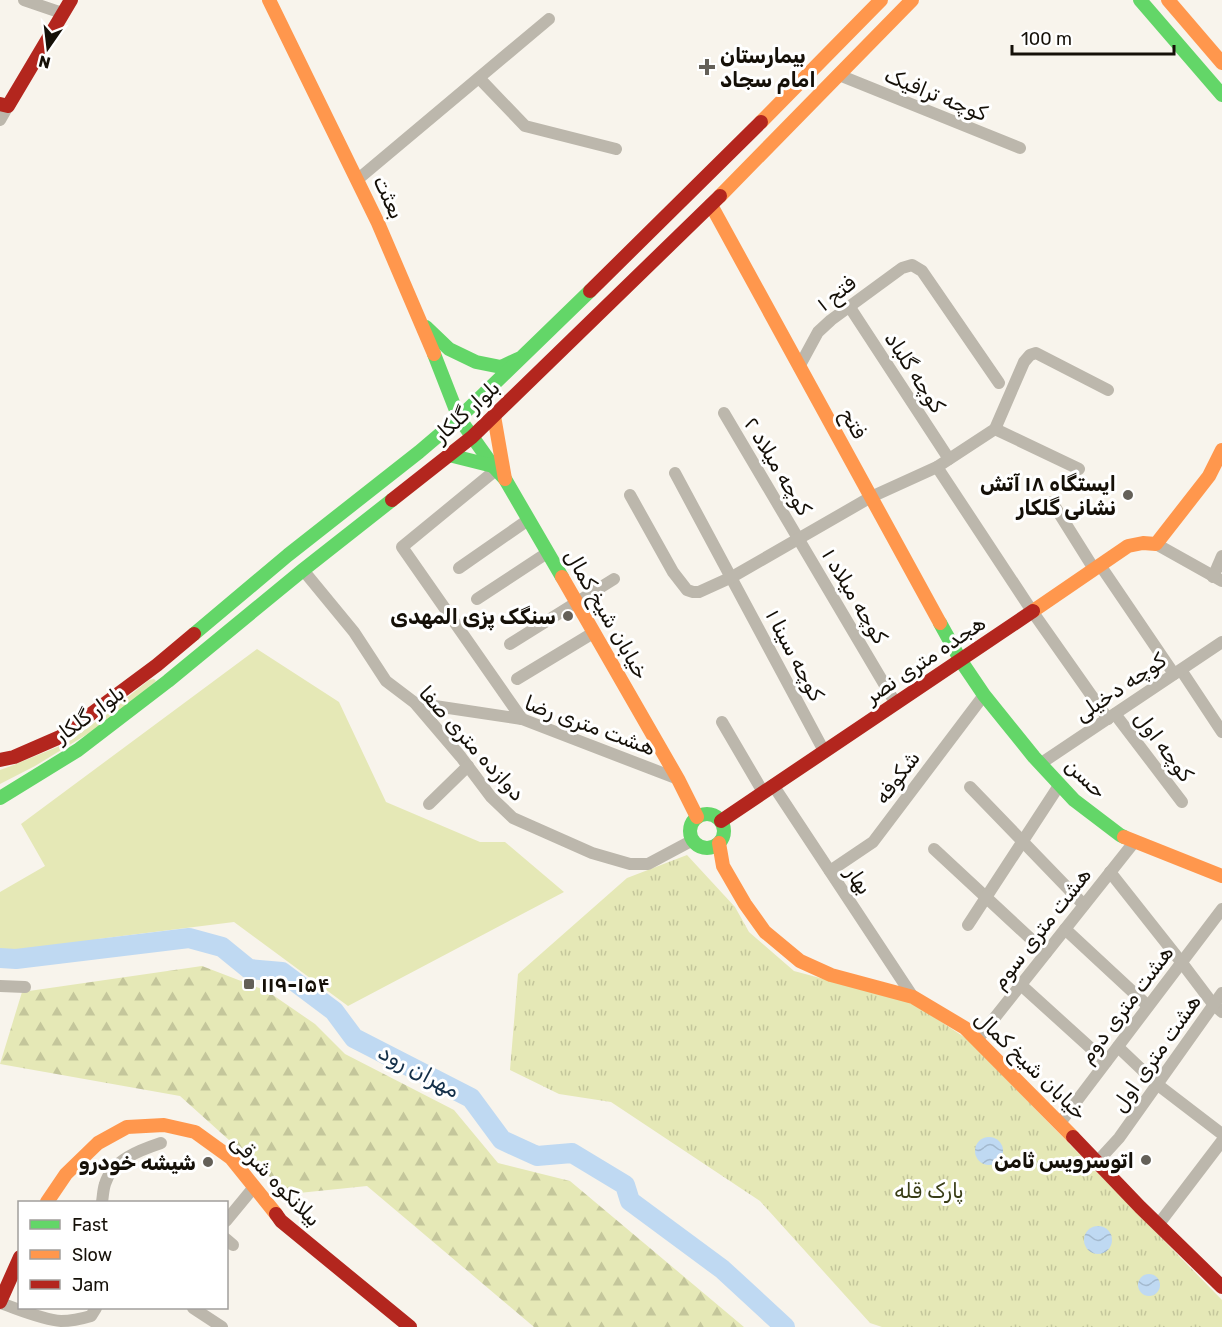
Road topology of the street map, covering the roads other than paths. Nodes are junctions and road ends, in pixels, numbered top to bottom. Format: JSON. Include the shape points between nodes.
{"nodes":[{"id":1,"x":24,"y":0,"type":"edge"},
{"id":2,"x":71,"y":0,"type":"edge"},
{"id":3,"x":269,"y":0,"type":"edge"},
{"id":4,"x":881,"y":0,"type":"edge"},
{"id":5,"x":912,"y":0,"type":"edge"},
{"id":6,"x":1140,"y":0,"type":"edge"},
{"id":7,"x":1168,"y":0,"type":"edge"},
{"id":8,"x":62,"y":13,"type":"junction"},
{"id":9,"x":549,"y":19,"type":"dead end"},
{"id":10,"x":1222,"y":63,"type":"edge"},
{"id":11,"x":839,"y":75,"type":"junction"},
{"id":12,"x":478,"y":78,"type":"junction"},
{"id":13,"x":1222,"y":95,"type":"edge"},
{"id":14,"x":4,"y":105,"type":"edge"},
{"id":15,"x":0,"y":120,"type":"edge"},
{"id":16,"x":1020,"y":148,"type":"dead end"},
{"id":17,"x":616,"y":149,"type":"dead end"},
{"id":18,"x":357,"y":180,"type":"junction"},
{"id":19,"x":711,"y":205,"type":"junction"},
{"id":20,"x":849,"y":306,"type":"junction"},
{"id":21,"x":420,"y":322,"type":"junction"},
{"id":22,"x":522,"y":357,"type":"junction"},
{"id":23,"x":799,"y":368,"type":"junction"},
{"id":24,"x":999,"y":383,"type":"dead end"},
{"id":25,"x":1108,"y":390,"type":"dead end"},
{"id":26,"x":724,"y":412,"type":"dead end"},
{"id":27,"x":494,"y":416,"type":"junction"},
{"id":28,"x":459,"y":418,"type":"junction"},
{"id":29,"x":995,"y":429,"type":"junction"},
{"id":30,"x":472,"y":437,"type":"junction"},
{"id":31,"x":1222,"y":450,"type":"edge"},
{"id":32,"x":449,"y":455,"type":"junction"},
{"id":33,"x":949,"y":459,"type":"junction"},
{"id":34,"x":937,"y":466,"type":"junction"},
{"id":35,"x":1079,"y":469,"type":"dead end"},
{"id":36,"x":498,"y":471,"type":"junction"},
{"id":37,"x":675,"y":473,"type":"dead end"},
{"id":38,"x":630,"y":495,"type":"dead end"},
{"id":39,"x":870,"y":497,"type":"junction"},
{"id":40,"x":1052,"y":502,"type":"dead end"},
{"id":41,"x":528,"y":520,"type":"junction"},
{"id":42,"x":798,"y":539,"type":"junction"},
{"id":43,"x":1156,"y":544,"type":"junction"},
{"id":44,"x":547,"y":553,"type":"junction"},
{"id":45,"x":1222,"y":556,"type":"edge"},
{"id":46,"x":1097,"y":567,"type":"junction"},
{"id":47,"x":459,"y":568,"type":"dead end"},
{"id":48,"x":303,"y":570,"type":"junction"},
{"id":49,"x":732,"y":577,"type":"junction"},
{"id":50,"x":614,"y":579,"type":"dead end"},
{"id":51,"x":1217,"y":579,"type":"edge"},
{"id":52,"x":477,"y":599,"type":"dead end"},
{"id":53,"x":576,"y":604,"type":"junction"},
{"id":54,"x":1032,"y":611,"type":"junction"},
{"id":55,"x":593,"y":633,"type":"junction"},
{"id":56,"x":1222,"y":642,"type":"edge"},
{"id":57,"x":510,"y":644,"type":"dead end"},
{"id":58,"x":961,"y":661,"type":"junction"},
{"id":59,"x":157,"y":666,"type":"junction"},
{"id":60,"x":1178,"y":672,"type":"junction"},
{"id":61,"x":517,"y":679,"type":"dead end"},
{"id":62,"x":168,"y":681,"type":"junction"},
{"id":63,"x":984,"y":695,"type":"junction"},
{"id":64,"x":415,"y":703,"type":"junction"},
{"id":65,"x":896,"y":704,"type":"junction"},
{"id":66,"x":1112,"y":716,"type":"junction"},
{"id":67,"x":522,"y":719,"type":"junction"},
{"id":68,"x":722,"y":722,"type":"dead end"},
{"id":69,"x":1222,"y":732,"type":"edge"},
{"id":70,"x":824,"y":751,"type":"junction"},
{"id":71,"x":0,"y":760,"type":"edge"},
{"id":72,"x":1040,"y":764,"type":"junction"},
{"id":73,"x":468,"y":766,"type":"junction"},
{"id":74,"x":678,"y":779,"type":"junction"},
{"id":75,"x":1060,"y":784,"type":"junction"},
{"id":76,"x":970,"y":787,"type":"dead end"},
{"id":77,"x":768,"y":789,"type":"junction"},
{"id":78,"x":0,"y":798,"type":"edge"},
{"id":79,"x":1182,"y":802,"type":"dead end"},
{"id":80,"x":429,"y":804,"type":"dead end"},
{"id":81,"x":697,"y":817,"type":"junction"},
{"id":82,"x":721,"y":821,"type":"junction"},
{"id":83,"x":693,"y":840,"type":"junction"},
{"id":84,"x":1022,"y":841,"type":"junction"},
{"id":85,"x":1134,"y":841,"type":"junction"},
{"id":86,"x":719,"y":843,"type":"junction"},
{"id":87,"x":934,"y":849,"type":"dead end"},
{"id":88,"x":830,"y":871,"type":"junction"},
{"id":89,"x":1110,"y":872,"type":"junction"},
{"id":90,"x":1222,"y":876,"type":"edge"},
{"id":91,"x":986,"y":897,"type":"junction"},
{"id":92,"x":1084,"y":904,"type":"junction"},
{"id":93,"x":1222,"y":909,"type":"edge"},
{"id":94,"x":968,"y":925,"type":"dead end"},
{"id":95,"x":1065,"y":929,"type":"junction"},
{"id":96,"x":1046,"y":953,"type":"junction"},
{"id":97,"x":1182,"y":963,"type":"junction"},
{"id":98,"x":1021,"y":985,"type":"junction"},
{"id":99,"x":0,"y":986,"type":"edge"},
{"id":100,"x":26,"y":987,"type":"dead end"},
{"id":101,"x":1222,"y":993,"type":"edge"},
{"id":102,"x":914,"y":997,"type":"junction"},
{"id":103,"x":1148,"y":1006,"type":"junction"},
{"id":104,"x":1217,"y":1008,"type":"edge"},
{"id":105,"x":977,"y":1040,"type":"junction"},
{"id":106,"x":1118,"y":1047,"type":"junction"},
{"id":107,"x":1106,"y":1062,"type":"junction"},
{"id":108,"x":1158,"y":1085,"type":"junction"},
{"id":109,"x":1060,"y":1122,"type":"junction"},
{"id":110,"x":1222,"y":1134,"type":"edge"},
{"id":111,"x":1222,"y":1141,"type":"edge"},
{"id":112,"x":160,"y":1143,"type":"dead end"},
{"id":113,"x":1097,"y":1162,"type":"junction"},
{"id":114,"x":254,"y":1187,"type":"junction"},
{"id":115,"x":48,"y":1201,"type":"edge"},
{"id":116,"x":102,"y":1201,"type":"edge"},
{"id":117,"x":228,"y":1219,"type":"edge"},
{"id":118,"x":1158,"y":1225,"type":"junction"},
{"id":119,"x":18,"y":1262,"type":"edge"},
{"id":120,"x":1222,"y":1287,"type":"edge"},
{"id":121,"x":0,"y":1303,"type":"edge"},
{"id":122,"x":18,"y":1309,"type":"edge"},
{"id":123,"x":19,"y":1309,"type":"edge"},
{"id":124,"x":95,"y":1309,"type":"edge"},
{"id":125,"x":195,"y":1309,"type":"edge"},
{"id":126,"x":222,"y":1327,"type":"edge"},
{"id":127,"x":410,"y":1327,"type":"edge"}],
"edges":[{"from":1,"to":8,"type":"street"},
{"from":2,"to":8,"type":"main road"},
{"from":3,"to":18,"type":"main road","name":"بعثت"},
{"from":4,"to":22,"type":"main road","name":"بلوار گلکار"},
{"from":5,"to":11,"type":"main road","name":"بلوار گلکار"},
{"from":6,"to":13,"type":"main road"},
{"from":7,"to":10,"type":"main road"},
{"from":8,"to":14,"type":"main road"},
{"from":9,"to":12,"type":"street"},
{"from":11,"to":16,"type":"street","name":"کوچه ترافیک"},
{"from":11,"to":19,"type":"main road","name":"بلوار گلکار"},
{"from":12,"to":17,"type":"street","via":[[525,126]]},
{"from":12,"to":18,"type":"street"},
{"from":14,"to":15,"type":"street"},
{"from":18,"to":21,"type":"main road","name":"بعثت"},
{"from":19,"to":23,"type":"main road","name":"فتح"},
{"from":19,"to":27,"type":"main road","name":"بلوار گلکار"},
{"from":20,"to":23,"type":"street","name":"فتح ۱","via":[[818,332]]},
{"from":20,"to":24,"type":"street","name":"فتح ۱","via":[[912,265],[922,271]]},
{"from":20,"to":33,"type":"street","name":"کوچه گلباد"},
{"from":21,"to":22,"type":"main road","via":[[449,349],[476,362],[501,367]]},
{"from":21,"to":28,"type":"main road","name":"بعثت"},
{"from":22,"to":28,"type":"main road","name":"بلوار گلکار"},
{"from":23,"to":39,"type":"main road","name":"فتح"},
{"from":25,"to":29,"type":"street","via":[[1036,353],[1030,355]]},
{"from":26,"to":42,"type":"street","name":"کوچه میلاد ۲"},
{"from":27,"to":30,"type":"main road","name":"بلوار گلکار"},
{"from":27,"to":36,"type":"main road"},
{"from":28,"to":30,"type":"main road","name":"بعثت"},
{"from":28,"to":59,"type":"main road","name":"بلوار گلکار"},
{"from":29,"to":33,"type":"street"},
{"from":29,"to":35,"type":"street"},
{"from":30,"to":32,"type":"main road","name":"بلوار گلکار"},
{"from":30,"to":36,"type":"main road","name":"خیابان شیخ کمال"},
{"from":31,"to":43,"type":"main road","via":[[1209,476]]},
{"from":32,"to":36,"type":"main road"},
{"from":32,"to":48,"type":"main road","name":"بلوار گلکار"},
{"from":33,"to":34,"type":"street"},
{"from":34,"to":39,"type":"street"},
{"from":34,"to":54,"type":"street","name":"کوچه اول"},
{"from":36,"to":41,"type":"main road","name":"خیابان شیخ کمال"},
{"from":36,"to":67,"type":"street","via":[[402,547]]},
{"from":37,"to":49,"type":"street","name":"کوچه سینا ۱"},
{"from":38,"to":49,"type":"street","via":[[687,590],[699,592]]},
{"from":39,"to":42,"type":"street"},
{"from":39,"to":58,"type":"main road","name":"فتح"},
{"from":40,"to":46,"type":"street"},
{"from":41,"to":44,"type":"main road","name":"خیابان شیخ کمال"},
{"from":41,"to":47,"type":"street"},
{"from":42,"to":49,"type":"street"},
{"from":42,"to":65,"type":"street","name":"کوچه میلاد ۱"},
{"from":43,"to":46,"type":"main road","name":"هجده متری نصر","via":[[1128,546]]},
{"from":43,"to":51,"type":"street"},
{"from":44,"to":52,"type":"street"},
{"from":44,"to":53,"type":"main road","name":"خیابان شیخ کمال"},
{"from":45,"to":51,"type":"street"},
{"from":46,"to":54,"type":"main road","name":"هجده متری نصر"},
{"from":46,"to":60,"type":"street"},
{"from":48,"to":62,"type":"main road","name":"بلوار گلکار"},
{"from":48,"to":64,"type":"street","name":"دوازده متری صفا","via":[[354,632],[386,681]]},
{"from":49,"to":70,"type":"street","name":"کوچه سینا ۱"},
{"from":50,"to":53,"type":"street"},
{"from":53,"to":55,"type":"main road","name":"خیابان شیخ کمال"},
{"from":53,"to":57,"type":"street"},
{"from":54,"to":58,"type":"main road","name":"هجده متری نصر"},
{"from":54,"to":66,"type":"street","name":"کوچه اول"},
{"from":55,"to":61,"type":"street"},
{"from":55,"to":74,"type":"main road","name":"خیابان شیخ کمال"},
{"from":56,"to":60,"type":"street","name":"کوچه دخیلی"},
{"from":58,"to":63,"type":"main road","name":"حسن"},
{"from":58,"to":65,"type":"main road","name":"هجده متری نصر"},
{"from":59,"to":62,"type":"main road"},
{"from":59,"to":71,"type":"main road","name":"بلوار گلکار","via":[[60,737]]},
{"from":60,"to":66,"type":"street","name":"کوچه دخیلی"},
{"from":60,"to":69,"type":"street"},
{"from":62,"to":78,"type":"main road","name":"بلوار گلکار","via":[[78,750]]},
{"from":63,"to":72,"type":"main road","name":"حسن"},
{"from":63,"to":88,"type":"street","name":"شکوفه","via":[[873,842]]},
{"from":64,"to":67,"type":"street","name":"هشت متری رضا"},
{"from":64,"to":73,"type":"street","name":"دوازده متری صفا"},
{"from":65,"to":70,"type":"main road","name":"هجده متری نصر"},
{"from":66,"to":72,"type":"street","name":"کوچه دخیلی"},
{"from":66,"to":79,"type":"street","name":"کوچه اول"},
{"from":67,"to":74,"type":"street","name":"هشت متری رضا"},
{"from":68,"to":77,"type":"street","name":"بهار"},
{"from":70,"to":77,"type":"main road","name":"هجده متری نصر"},
{"from":72,"to":75,"type":"main road","name":"حسن"},
{"from":73,"to":80,"type":"street"},
{"from":73,"to":83,"type":"street","name":"دوازده متری صفا","via":[[513,818],[592,853],[630,864],[648,864]]},
{"from":74,"to":81,"type":"main road","name":"خیابان شیخ کمال"},
{"from":75,"to":84,"type":"street"},
{"from":75,"to":85,"type":"main road","name":"حسن","via":[[1074,800]]},
{"from":76,"to":84,"type":"street"},
{"from":77,"to":82,"type":"main road","name":"هجده متری نصر"},
{"from":77,"to":88,"type":"street","name":"بهار"},
{"from":81,"to":82,"type":"main road","via":[[714,815]]},
{"from":81,"to":83,"type":"main road","via":[[690,829]]},
{"from":82,"to":86,"type":"main road","via":[[724,833]]},
{"from":83,"to":86,"type":"main road","via":[[703,847]]},
{"from":84,"to":91,"type":"street"},
{"from":84,"to":92,"type":"street"},
{"from":85,"to":89,"type":"street","name":"هشت متری سوم"},
{"from":85,"to":90,"type":"main road","name":"حسن"},
{"from":86,"to":102,"type":"main road","name":"خیابان شیخ کمال","via":[[723,866],[745,904],[765,932],[800,961],[831,975]]},
{"from":87,"to":91,"type":"street"},
{"from":88,"to":102,"type":"street","name":"بهار"},
{"from":89,"to":92,"type":"street","name":"هشت متری سوم"},
{"from":89,"to":97,"type":"street"},
{"from":91,"to":94,"type":"street"},
{"from":91,"to":96,"type":"street"},
{"from":92,"to":95,"type":"street","name":"هشت متری سوم"},
{"from":93,"to":97,"type":"street","name":"هشت متری دوم"},
{"from":95,"to":96,"type":"street","name":"هشت متری سوم"},
{"from":95,"to":103,"type":"street"},
{"from":96,"to":98,"type":"street","name":"هشت متری سوم"},
{"from":97,"to":103,"type":"street","name":"هشت متری دوم"},
{"from":97,"to":104,"type":"street"},
{"from":98,"to":105,"type":"street","name":"هشت متری سوم"},
{"from":98,"to":107,"type":"street"},
{"from":99,"to":100,"type":"street"},
{"from":101,"to":104,"type":"street","name":"هشت متری اول"},
{"from":102,"to":105,"type":"main road","name":"خیابان شیخ کمال","via":[[965,1028]]},
{"from":103,"to":106,"type":"street","name":"هشت متری دوم"},
{"from":104,"to":108,"type":"street","name":"هشت متری اول"},
{"from":105,"to":109,"type":"main road","name":"خیابان شیخ کمال"},
{"from":106,"to":107,"type":"street","name":"هشت متری دوم"},
{"from":106,"to":108,"type":"street"},
{"from":107,"to":109,"type":"street","name":"هشت متری دوم"},
{"from":108,"to":110,"type":"street"},
{"from":108,"to":113,"type":"street","name":"هشت متری اول"},
{"from":109,"to":113,"type":"main road","name":"خیابان شیخ کمال"},
{"from":111,"to":118,"type":"street"},
{"from":112,"to":116,"type":"street","via":[[114,1166],[105,1182]]},
{"from":113,"to":118,"type":"main road","name":"خیابان شیخ کمال"},
{"from":114,"to":115,"type":"main road","name":"بیلانکوه شرقی","via":[[231,1158],[195,1132],[164,1125],[127,1127],[98,1143],[66,1174]]},
{"from":114,"to":117,"type":"street"},
{"from":114,"to":127,"type":"main road","name":"بیلانکوه شرقی","via":[[281,1221]]},
{"from":118,"to":120,"type":"main road","name":"خیابان شیخ کمال"},
{"from":119,"to":121,"type":"main road"},
{"from":121,"to":122,"type":"street"},
{"from":123,"to":124,"type":"street","via":[[60,1321],[91,1316]]},
{"from":125,"to":126,"type":"street"}]}
